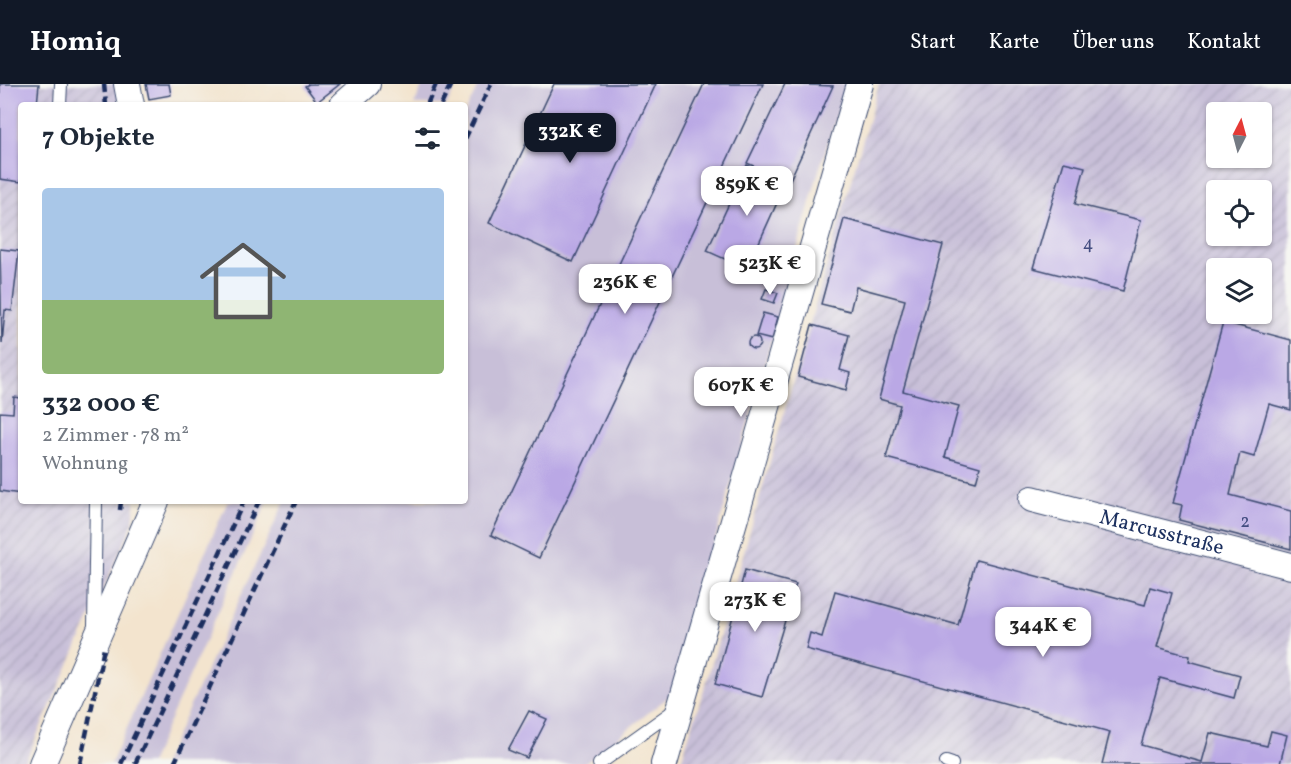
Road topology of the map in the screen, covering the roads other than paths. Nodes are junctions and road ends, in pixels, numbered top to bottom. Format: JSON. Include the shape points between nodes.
{"nodes":[{"id":1,"x":61,"y":84,"type":"edge"},
{"id":2,"x":127,"y":84,"type":"edge"},
{"id":3,"x":367,"y":84,"type":"edge"},
{"id":4,"x":860,"y":84,"type":"edge"},
{"id":5,"x":60,"y":102,"type":"edge"},
{"id":6,"x":130,"y":102,"type":"edge"},
{"id":7,"x":347,"y":102,"type":"edge"},
{"id":8,"x":1032,"y":499,"type":"dead end"},
{"id":9,"x":96,"y":504,"type":"edge"},
{"id":10,"x":155,"y":504,"type":"edge"},
{"id":11,"x":1291,"y":566,"type":"edge"},
{"id":12,"x":93,"y":643,"type":"junction"},
{"id":13,"x":681,"y":705,"type":"junction"},
{"id":14,"x":42,"y":764,"type":"edge"},
{"id":15,"x":599,"y":764,"type":"edge"},
{"id":16,"x":664,"y":764,"type":"edge"}],
"edges":[{"from":1,"to":5,"type":"lane"},
{"from":2,"to":6,"type":"street"},
{"from":3,"to":7,"type":"street"},
{"from":4,"to":13,"type":"street"},
{"from":8,"to":11,"type":"street","name":"Marcusstraße"},
{"from":9,"to":12,"type":"lane"},
{"from":10,"to":12,"type":"street"},
{"from":12,"to":14,"type":"street"},
{"from":13,"to":15,"type":"lane"},
{"from":13,"to":16,"type":"street"}]}
